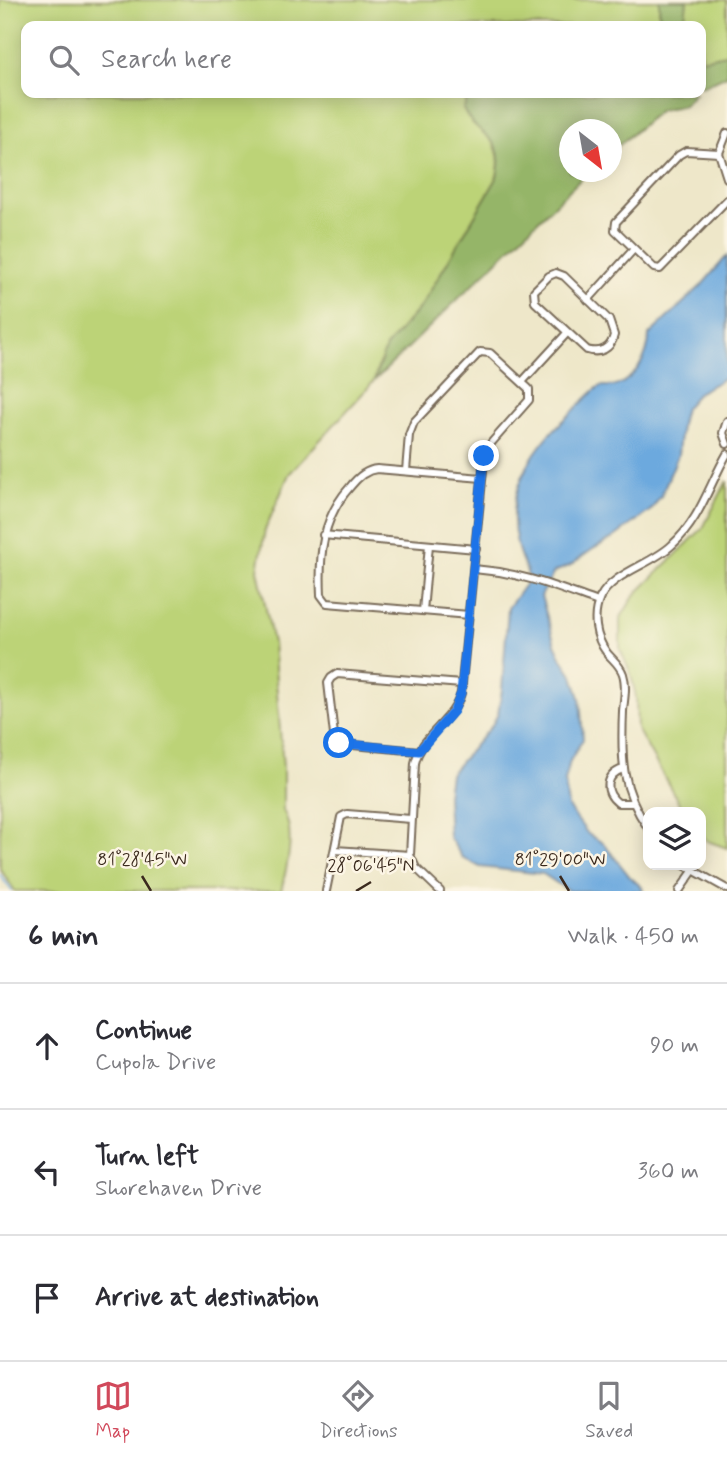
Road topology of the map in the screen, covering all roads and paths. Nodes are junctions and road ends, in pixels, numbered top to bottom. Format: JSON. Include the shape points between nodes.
{"nodes":[{"id":1,"x":727,"y":132,"type":"edge"},
{"id":2,"x":719,"y":153,"type":"junction"},
{"id":3,"x":727,"y":178,"type":"edge"},
{"id":4,"x":727,"y":200,"type":"edge"},
{"id":5,"x":635,"y":249,"type":"junction"},
{"id":6,"x":588,"y":300,"type":"junction"},
{"id":7,"x":568,"y":333,"type":"junction"},
{"id":8,"x":522,"y":382,"type":"junction"},
{"id":9,"x":727,"y":421,"type":"edge"},
{"id":10,"x":727,"y":444,"type":"edge"},
{"id":11,"x":727,"y":454,"type":"edge"},
{"id":12,"x":406,"y":471,"type":"junction"},
{"id":13,"x":482,"y":478,"type":"junction"},
{"id":14,"x":323,"y":535,"type":"junction"},
{"id":15,"x":429,"y":545,"type":"junction"},
{"id":16,"x":476,"y":549,"type":"junction"},
{"id":17,"x":474,"y":569,"type":"junction"},
{"id":18,"x":598,"y":603,"type":"junction"},
{"id":19,"x":423,"y":611,"type":"junction"},
{"id":20,"x":469,"y":614,"type":"junction"},
{"id":21,"x":462,"y":684,"type":"junction"},
{"id":22,"x":419,"y":751,"type":"junction"},
{"id":23,"x":623,"y":769,"type":"junction"},
{"id":24,"x":632,"y":803,"type":"junction"},
{"id":25,"x":411,"y":819,"type":"junction"},
{"id":26,"x":643,"y":820,"type":"edge"},
{"id":27,"x":335,"y":850,"type":"junction"},
{"id":28,"x":410,"y":855,"type":"junction"},
{"id":29,"x":693,"y":871,"type":"joint"},
{"id":30,"x":727,"y":889,"type":"edge"},
{"id":31,"x":326,"y":891,"type":"edge"},
{"id":32,"x":440,"y":891,"type":"edge"},
{"id":33,"x":680,"y":891,"type":"edge"}],
"edges":[{"from":1,"to":2,"type":"street"},
{"from":2,"to":3,"type":"street"},
{"from":2,"to":5,"type":"street","via":[[686,151],[678,155],[616,222],[617,233]]},
{"from":4,"to":5,"type":"street","via":[[663,268],[654,268]]},
{"from":5,"to":6,"type":"street"},
{"from":6,"to":7,"type":"street","via":[[612,324],[612,342],[592,352]]},
{"from":6,"to":7,"type":"street","via":[[556,273],[534,291],[536,303]]},
{"from":7,"to":8,"type":"street"},
{"from":8,"to":12,"type":"street","via":[[490,353],[477,354],[414,422]]},
{"from":8,"to":13,"type":"street","via":[[530,397],[487,445]]},
{"from":9,"to":10,"type":"street","via":[[723,433]]},
{"from":11,"to":18,"type":"street","via":[[699,512],[682,535],[649,562],[610,583]]},
{"from":12,"to":13,"type":"street"},
{"from":12,"to":14,"type":"street","via":[[377,469],[361,475],[335,507]]},
{"from":13,"to":16,"type":"street"},
{"from":14,"to":15,"type":"street"},
{"from":14,"to":19,"type":"street","via":[[320,573],[324,601]]},
{"from":15,"to":16,"type":"street"},
{"from":15,"to":19,"type":"street"},
{"from":16,"to":17,"type":"street"},
{"from":17,"to":18,"type":"street","via":[[524,575]]},
{"from":17,"to":20,"type":"street"},
{"from":18,"to":23,"type":"street","via":[[598,636],[625,683]]},
{"from":19,"to":20,"type":"street"},
{"from":20,"to":21,"type":"street"},
{"from":21,"to":22,"type":"street","via":[[454,711]]},
{"from":21,"to":22,"type":"street","via":[[331,677],[334,735],[339,743]]},
{"from":22,"to":25,"type":"street"},
{"from":23,"to":24,"type":"street"},
{"from":23,"to":24,"type":"street","via":[[609,780],[609,793],[618,803]]},
{"from":24,"to":26,"type":"street"},
{"from":25,"to":27,"type":"street","via":[[343,815],[338,820]]},
{"from":25,"to":28,"type":"street"},
{"from":27,"to":28,"type":"street"},
{"from":27,"to":31,"type":"street"},
{"from":28,"to":32,"type":"street","via":[[416,868]]},
{"from":29,"to":30,"type":"street"},
{"from":29,"to":33,"type":"street"}]}
